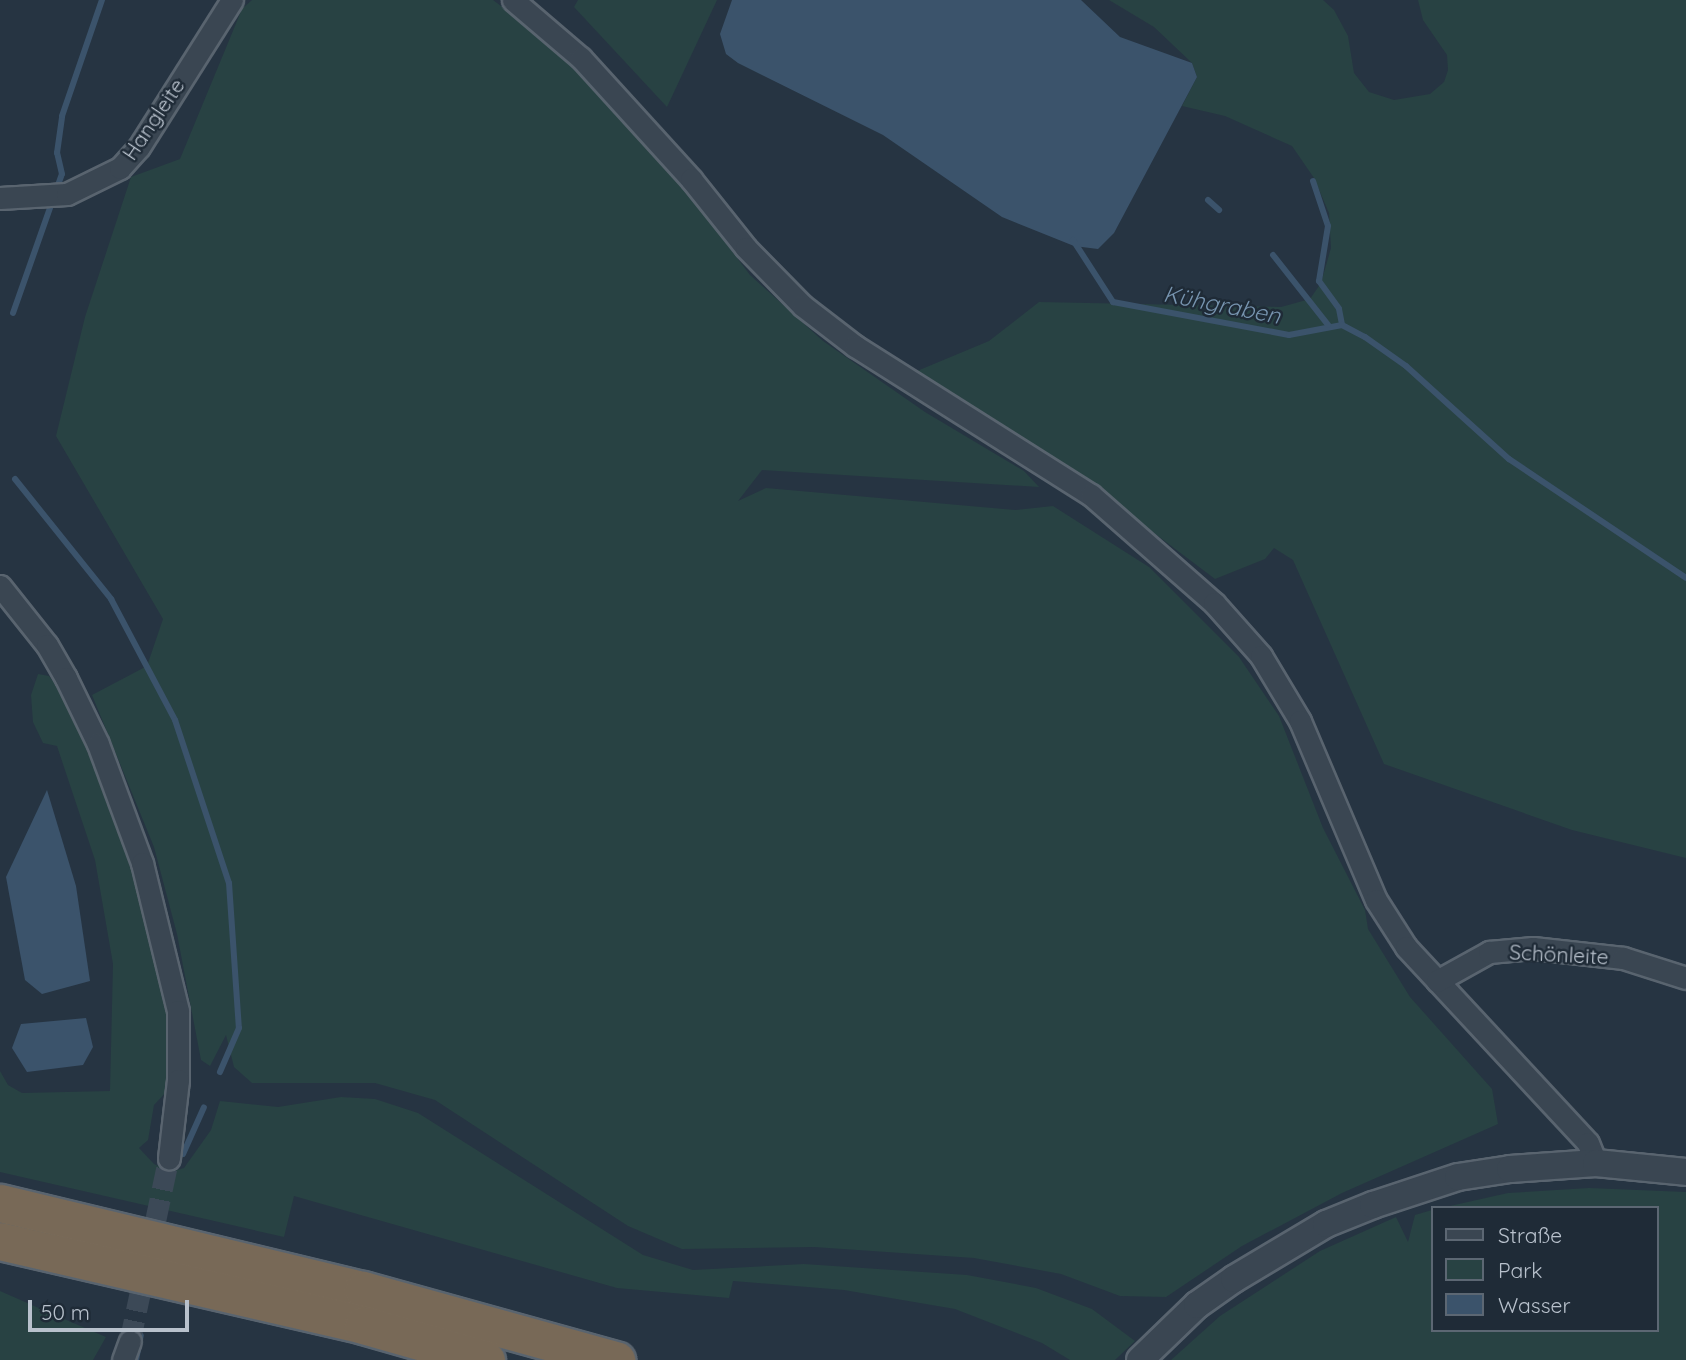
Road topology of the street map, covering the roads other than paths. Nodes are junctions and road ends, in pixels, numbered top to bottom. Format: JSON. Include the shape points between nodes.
{"nodes":[{"id":1,"x":232,"y":0,"type":"edge"},
{"id":2,"x":513,"y":0,"type":"edge"},
{"id":3,"x":0,"y":198,"type":"edge"},
{"id":4,"x":0,"y":586,"type":"edge"},
{"id":5,"x":1686,"y":978,"type":"edge"},
{"id":6,"x":1437,"y":981,"type":"junction"},
{"id":7,"x":169,"y":1158,"type":"tunnel mouth"},
{"id":8,"x":1596,"y":1163,"type":"junction"},
{"id":9,"x":1686,"y":1172,"type":"edge"},
{"id":10,"x":0,"y":1203,"type":"edge"},
{"id":11,"x":0,"y":1241,"type":"edge"},
{"id":12,"x":486,"y":1360,"type":"edge"},
{"id":13,"x":616,"y":1360,"type":"edge"},
{"id":14,"x":1140,"y":1360,"type":"edge"}],
"edges":[{"from":1,"to":3,"type":"street","name":"Hangleite","via":[[138,147],[109,176],[67,194]]},
{"from":2,"to":6,"type":"street","via":[[581,58],[691,178],[746,248],[803,306],[855,346],[1091,495],[1214,603],[1261,656],[1293,710],[1376,900],[1406,947]]},
{"from":4,"to":7,"type":"street","via":[[66,677],[98,744],[142,863],[172,974],[180,1045]]},
{"from":5,"to":6,"type":"street","name":"Schönleite","via":[[1623,958],[1533,948],[1489,951]]},
{"from":6,"to":8,"type":"street","via":[[1588,1143]]},
{"from":8,"to":9,"type":"street"},
{"from":8,"to":14,"type":"street","via":[[1458,1178],[1326,1224],[1216,1292]]},
{"from":10,"to":13,"type":"highway","via":[[337,1284]]},
{"from":11,"to":12,"type":"highway","via":[[363,1325]]}]}
